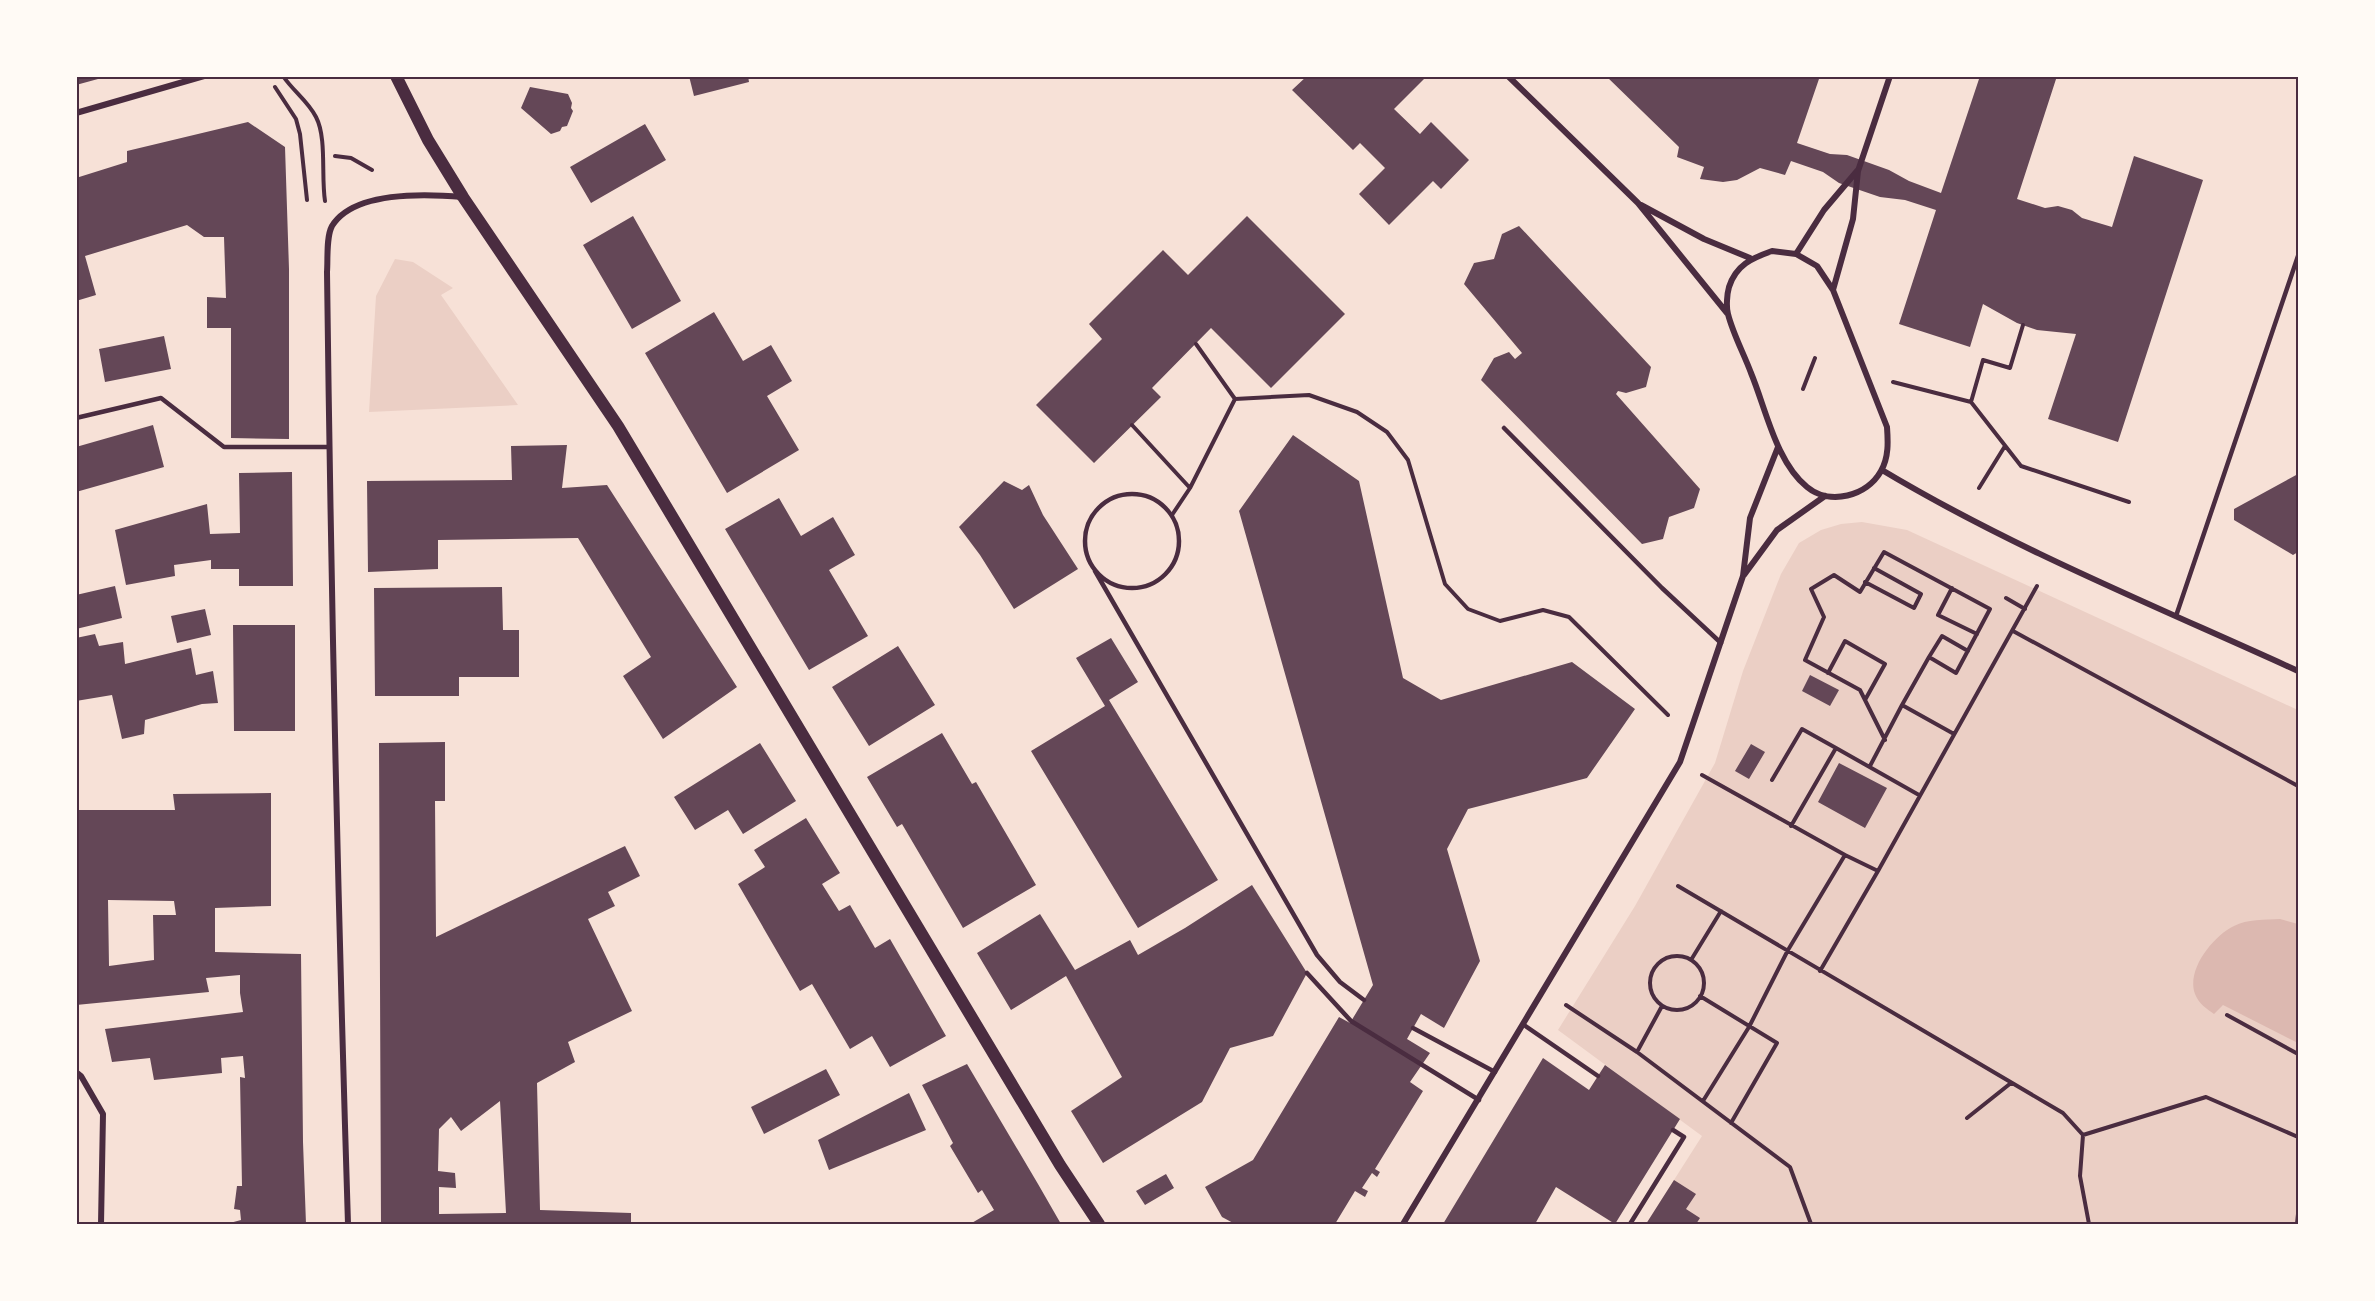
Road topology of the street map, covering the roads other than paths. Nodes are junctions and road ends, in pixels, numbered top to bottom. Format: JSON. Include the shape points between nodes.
{"nodes":[{"id":1,"x":204,"y":76,"type":"edge"},
{"id":2,"x":396,"y":76,"type":"edge"},
{"id":3,"x":1508,"y":76,"type":"edge"},
{"id":4,"x":1890,"y":76,"type":"edge"},
{"id":5,"x":76,"y":113,"type":"edge"},
{"id":6,"x":1858,"y":171,"type":"junction"},
{"id":7,"x":463,"y":197,"type":"junction"},
{"id":8,"x":1638,"y":203,"type":"junction"},
{"id":9,"x":1796,"y":254,"type":"junction"},
{"id":10,"x":2298,"y":256,"type":"edge"},
{"id":11,"x":1750,"y":258,"type":"junction"},
{"id":12,"x":1833,"y":290,"type":"junction"},
{"id":13,"x":1727,"y":313,"type":"junction"},
{"id":14,"x":76,"y":418,"type":"edge"},
{"id":15,"x":1504,"y":428,"type":"dead end"},
{"id":16,"x":329,"y":447,"type":"junction"},
{"id":17,"x":1778,"y":447,"type":"junction"},
{"id":18,"x":1882,"y":470,"type":"junction"},
{"id":19,"x":1825,"y":496,"type":"junction"},
{"id":20,"x":1095,"y":571,"type":"junction"},
{"id":21,"x":1743,"y":576,"type":"junction"},
{"id":22,"x":2176,"y":615,"type":"junction"},
{"id":23,"x":1721,"y":643,"type":"junction"},
{"id":24,"x":2298,"y":671,"type":"edge"},
{"id":25,"x":1307,"y":973,"type":"dead end"},
{"id":26,"x":1364,"y":1000,"type":"dead end"},
{"id":27,"x":1524,"y":1024,"type":"junction"},
{"id":28,"x":1413,"y":1028,"type":"dead end"},
{"id":29,"x":76,"y":1072,"type":"edge"},
{"id":30,"x":1495,"y":1072,"type":"junction"},
{"id":31,"x":1598,"y":1076,"type":"dead end"},
{"id":32,"x":1479,"y":1100,"type":"junction"},
{"id":33,"x":1673,"y":1130,"type":"dead end"},
{"id":34,"x":101,"y":1224,"type":"edge"},
{"id":35,"x":348,"y":1224,"type":"edge"},
{"id":36,"x":1099,"y":1224,"type":"edge"},
{"id":37,"x":1403,"y":1224,"type":"edge"},
{"id":38,"x":1630,"y":1224,"type":"edge"}],
"edges":[{"from":1,"to":5,"type":"street"},
{"from":2,"to":7,"type":"main road","via":[[428,140]]},
{"from":3,"to":8,"type":"street"},
{"from":4,"to":6,"type":"street"},
{"from":6,"to":9,"type":"street","via":[[1824,210]]},
{"from":6,"to":12,"type":"street","via":[[1853,219]]},
{"from":7,"to":16,"type":"street","via":[[420,193],[385,197],[345,213],[332,226],[327,272]]},
{"from":7,"to":36,"type":"main road","via":[[618,426]]},
{"from":8,"to":11,"type":"street","via":[[1704,239]]},
{"from":8,"to":13,"type":"street"},
{"from":9,"to":11,"type":"street","via":[[1772,251]]},
{"from":9,"to":12,"type":"street","via":[[1817,266]]},
{"from":10,"to":22,"type":"lane"},
{"from":11,"to":13,"type":"street","via":[[1735,272],[1728,289]]},
{"from":12,"to":18,"type":"street","via":[[1887,426],[1888,448]]},
{"from":13,"to":17,"type":"street"},
{"from":14,"to":16,"type":"lane","via":[[161,398],[224,447]]},
{"from":15,"to":23,"type":"lane"},
{"from":16,"to":35,"type":"street"},
{"from":17,"to":19,"type":"street","via":[[1793,473],[1808,488]]},
{"from":17,"to":21,"type":"street","via":[[1750,518]]},
{"from":18,"to":19,"type":"street","via":[[1868,487],[1846,496]]},
{"from":18,"to":22,"type":"street","via":[[2005,538]]},
{"from":19,"to":21,"type":"street","via":[[1777,530]]},
{"from":20,"to":20,"type":"lane","via":[[1084,542],[1086,527],[1104,502],[1133,493],[1148,496],[1172,514],[1178,529],[1178,553],[1166,574],[1153,584],[1122,587]]},
{"from":20,"to":26,"type":"lane","via":[[1317,955],[1340,982]]},
{"from":21,"to":23,"type":"street"},
{"from":22,"to":24,"type":"street"},
{"from":23,"to":27,"type":"street","via":[[1680,762]]},
{"from":25,"to":32,"type":"lane","via":[[1352,1021]]},
{"from":27,"to":30,"type":"street"},
{"from":27,"to":31,"type":"lane"},
{"from":28,"to":30,"type":"lane"},
{"from":29,"to":34,"type":"street","via":[[103,1114]]},
{"from":30,"to":32,"type":"street"},
{"from":32,"to":37,"type":"street"},
{"from":33,"to":38,"type":"lane","via":[[1684,1137]]}]}
